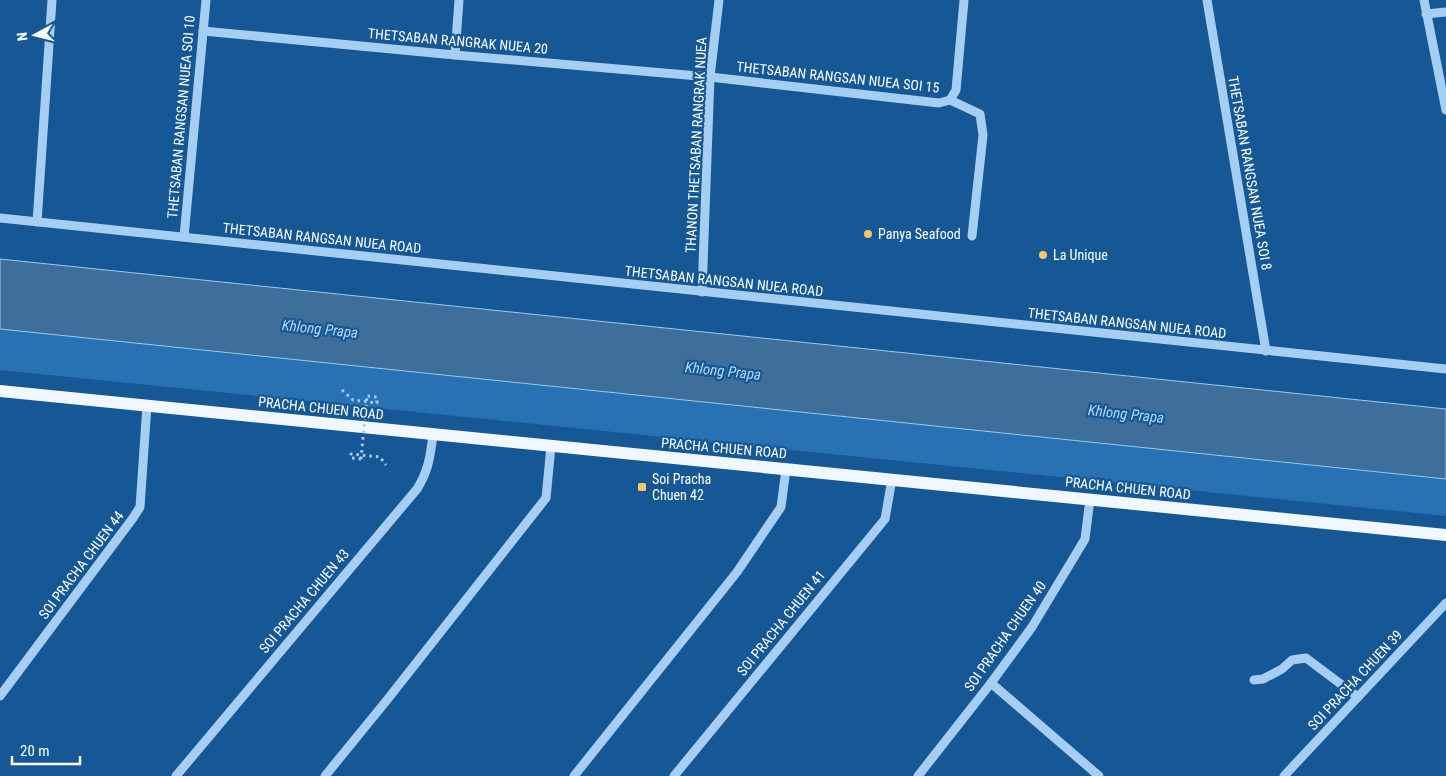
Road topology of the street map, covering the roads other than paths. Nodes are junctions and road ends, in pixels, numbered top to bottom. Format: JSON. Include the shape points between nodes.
{"nodes":[{"id":1,"x":52,"y":0,"type":"edge"},
{"id":2,"x":206,"y":0,"type":"edge"},
{"id":3,"x":459,"y":0,"type":"edge"},
{"id":4,"x":718,"y":0,"type":"edge"},
{"id":5,"x":964,"y":0,"type":"edge"},
{"id":6,"x":1207,"y":0,"type":"edge"},
{"id":7,"x":1424,"y":0,"type":"edge"},
{"id":8,"x":1446,"y":12,"type":"edge"},
{"id":9,"x":1426,"y":14,"type":"junction"},
{"id":10,"x":203,"y":31,"type":"junction"},
{"id":11,"x":455,"y":55,"type":"junction"},
{"id":12,"x":710,"y":77,"type":"junction"},
{"id":13,"x":950,"y":100,"type":"junction"},
{"id":14,"x":1446,"y":110,"type":"edge"},
{"id":15,"x":0,"y":218,"type":"edge"},
{"id":16,"x":37,"y":222,"type":"junction"},
{"id":17,"x":972,"y":236,"type":"dead end"},
{"id":18,"x":184,"y":237,"type":"junction"},
{"id":19,"x":702,"y":292,"type":"junction"},
{"id":20,"x":1266,"y":351,"type":"junction"},
{"id":21,"x":1446,"y":370,"type":"edge"},
{"id":22,"x":0,"y":390,"type":"edge"},
{"id":23,"x":147,"y":406,"type":"junction"},
{"id":24,"x":433,"y":434,"type":"junction"},
{"id":25,"x":551,"y":446,"type":"junction"},
{"id":26,"x":786,"y":469,"type":"junction"},
{"id":27,"x":892,"y":479,"type":"junction"},
{"id":28,"x":1090,"y":499,"type":"junction"},
{"id":29,"x":1446,"y":535,"type":"edge"},
{"id":30,"x":1446,"y":603,"type":"edge"},
{"id":31,"x":1254,"y":680,"type":"dead end"},
{"id":32,"x":992,"y":683,"type":"junction"},
{"id":33,"x":0,"y":696,"type":"edge"},
{"id":34,"x":1358,"y":697,"type":"junction"},
{"id":35,"x":176,"y":776,"type":"edge"},
{"id":36,"x":325,"y":776,"type":"edge"},
{"id":37,"x":574,"y":776,"type":"edge"},
{"id":38,"x":674,"y":776,"type":"edge"},
{"id":39,"x":918,"y":776,"type":"edge"},
{"id":40,"x":1099,"y":776,"type":"edge"},
{"id":41,"x":1284,"y":776,"type":"edge"}],
"edges":[{"from":1,"to":16,"type":"street"},
{"from":2,"to":10,"type":"street","name":"THETSABAN RANGSAN NUEA SOI 10"},
{"from":3,"to":11,"type":"street"},
{"from":4,"to":12,"type":"street","name":"THANON THETSABAN RANGRAK NUEA"},
{"from":5,"to":13,"type":"street","name":"THETSABAN RANGSAN NUEA SOI 15","via":[[956,90]]},
{"from":6,"to":20,"type":"street","name":"THETSABAN RANGSAN NUEA SOI 8"},
{"from":7,"to":9,"type":"street"},
{"from":8,"to":9,"type":"street"},
{"from":9,"to":14,"type":"street"},
{"from":10,"to":11,"type":"street","name":"THETSABAN RANGRAK NUEA 20"},
{"from":10,"to":18,"type":"street","name":"THETSABAN RANGSAN NUEA SOI 10"},
{"from":11,"to":12,"type":"street","name":"THETSABAN RANGRAK NUEA 20"},
{"from":12,"to":13,"type":"street","name":"THETSABAN RANGSAN NUEA SOI 15","via":[[939,103]]},
{"from":12,"to":19,"type":"street","name":"THANON THETSABAN RANGRAK NUEA"},
{"from":13,"to":17,"type":"street","via":[[980,114],[983,135]]},
{"from":15,"to":16,"type":"street","name":"THETSABAN RANGSAN NUEA ROAD"},
{"from":16,"to":18,"type":"street","name":"THETSABAN RANGSAN NUEA ROAD"},
{"from":18,"to":19,"type":"street","name":"THETSABAN RANGSAN NUEA ROAD"},
{"from":19,"to":20,"type":"street","name":"THETSABAN RANGSAN NUEA ROAD"},
{"from":20,"to":21,"type":"street","name":"THETSABAN RANGSAN NUEA ROAD"},
{"from":22,"to":23,"type":"main road","name":"PRACHA CHUEN ROAD"},
{"from":23,"to":24,"type":"main road","name":"PRACHA CHUEN ROAD"},
{"from":23,"to":33,"type":"street","name":"SOI PRACHA CHUEN 44","via":[[140,506]]},
{"from":24,"to":25,"type":"main road","name":"PRACHA CHUEN ROAD"},
{"from":24,"to":35,"type":"street","name":"SOI PRACHA CHUEN 43","via":[[427,470],[417,489]]},
{"from":25,"to":26,"type":"main road","name":"PRACHA CHUEN ROAD"},
{"from":25,"to":36,"type":"street","via":[[546,498]]},
{"from":26,"to":27,"type":"main road","name":"PRACHA CHUEN ROAD"},
{"from":26,"to":37,"type":"street","via":[[781,507],[737,572]]},
{"from":27,"to":28,"type":"main road","name":"PRACHA CHUEN ROAD"},
{"from":27,"to":38,"type":"street","name":"SOI PRACHA CHUEN 41","via":[[884,519]]},
{"from":28,"to":29,"type":"main road","name":"PRACHA CHUEN ROAD"},
{"from":28,"to":32,"type":"street","name":"SOI PRACHA CHUEN 40","via":[[1085,540],[1032,627]]},
{"from":30,"to":34,"type":"street","name":"SOI PRACHA CHUEN 39"},
{"from":31,"to":34,"type":"street","via":[[1282,669],[1292,660],[1306,658]]},
{"from":32,"to":39,"type":"street","name":"SOI PRACHA CHUEN 40"},
{"from":32,"to":40,"type":"street"},
{"from":34,"to":41,"type":"street","name":"SOI PRACHA CHUEN 39"}]}
